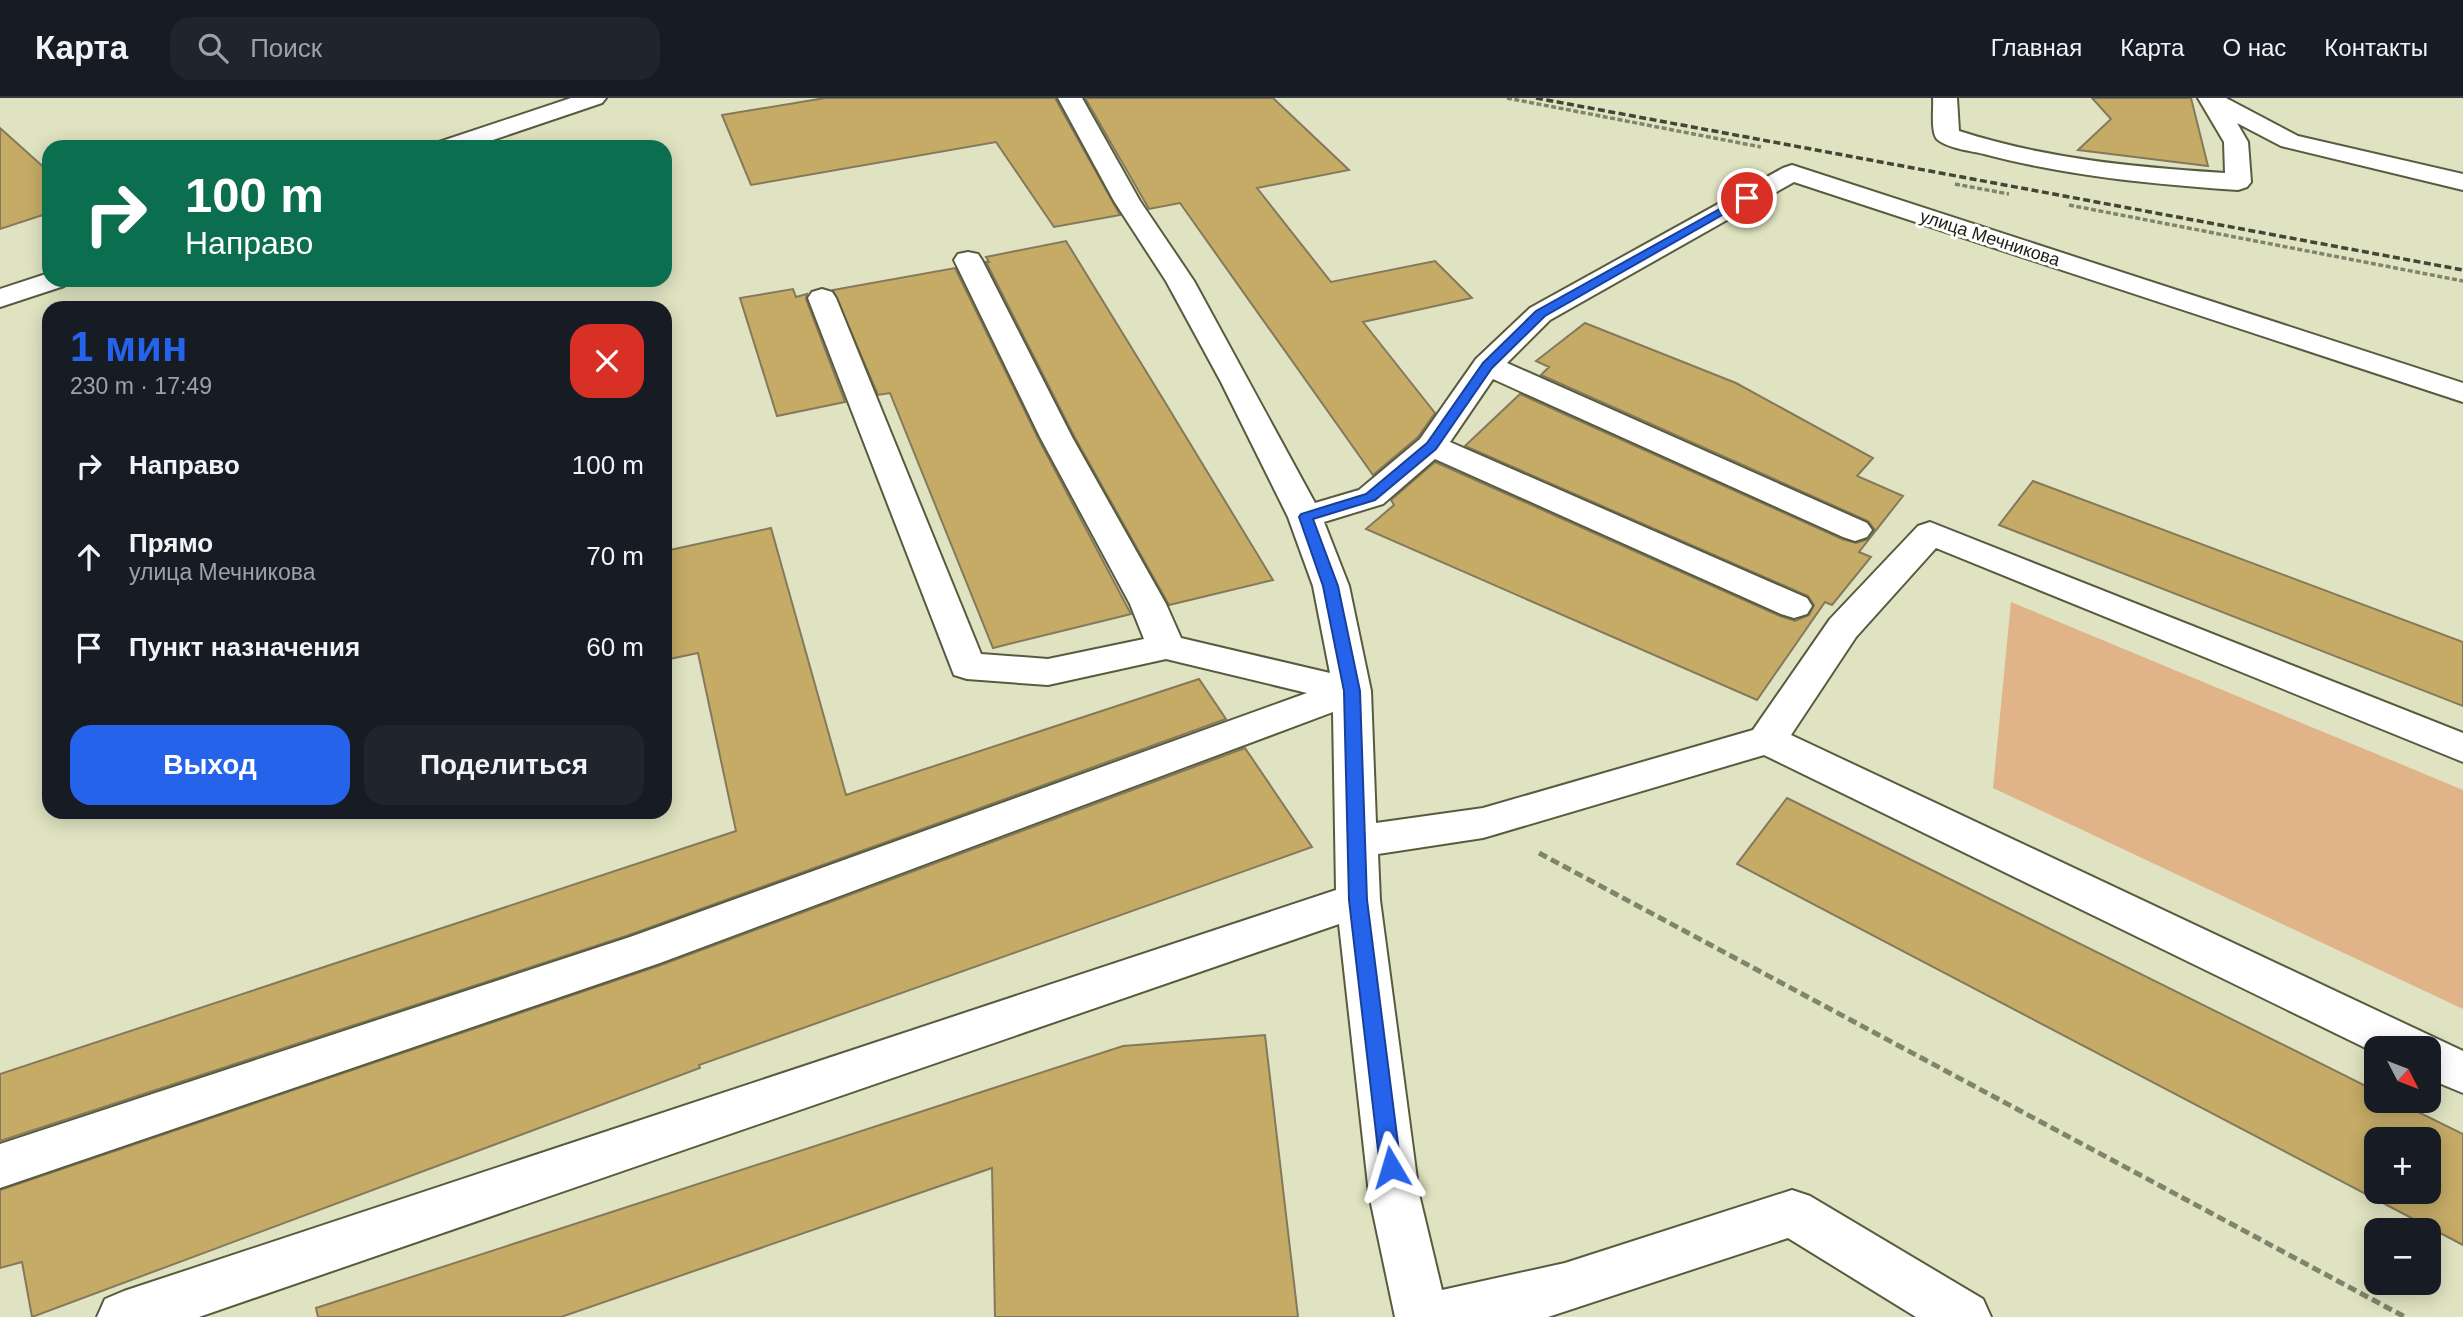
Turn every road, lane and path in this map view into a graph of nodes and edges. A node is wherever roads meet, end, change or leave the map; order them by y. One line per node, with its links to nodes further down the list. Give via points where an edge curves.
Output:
1 (594, 98): 6 (street)
2 (1070, 98): 20 (street, via 1127,201 1180,281)
3 (1507, 98): 7 (path)
4 (1945, 98): 5 (street, via 1947,135 1971,144 2052,164 2238,182 2236,142)
5 (2210, 98): 9 (street, via 2290,141)
6 (469, 140)
7 (1767, 148)
8 (1944, 182): 10 (path)
9 (2463, 182)
10 (2012, 195)
11 (2067, 205): 13 (path)
12 (968, 260): 23 (street, via 1056,437 1148,604)
13 (2463, 281)
14 (42, 284): 15 (street)
15 (0, 298)
16 (822, 298): 23 (street, via 967,666 1048,672)
17 (1488, 365): 18 (street, улица Мечникова, via 1540,314 1793,173); 19 (street, улица Мечникова); 21 (street)
18 (2463, 393)
19 (1431, 446): 20 (street, улица Мечникова, via 1371,497); 22 (street)
20 (1306, 517): 24 (street, via 1331,586)
21 (1855, 530)
22 (1794, 606)
23 (1166, 647): 24 (street)
24 (1352, 691): 28 (street); 33 (street, via 644,950)
25 (1767, 740): 26 (street, via 1843,628 1930,533); 27 (street); 30 (street)
26 (2463, 748)
27 (1483, 823): 28 (street); 38 (path)
28 (1356, 842): 29 (street)
29 (1358, 900): 34 (street); 35 (street, via 1394,1194)
30 (2387, 1036)
31 (2441, 1063): 32 (street)
32 (2463, 1073)
33 (0, 1166)
34 (124, 1317)
35 (1422, 1317)
36 (1436, 1317): 37 (street, via 1565,1288 1792,1213)
37 (1964, 1317)
38 (2405, 1317)

